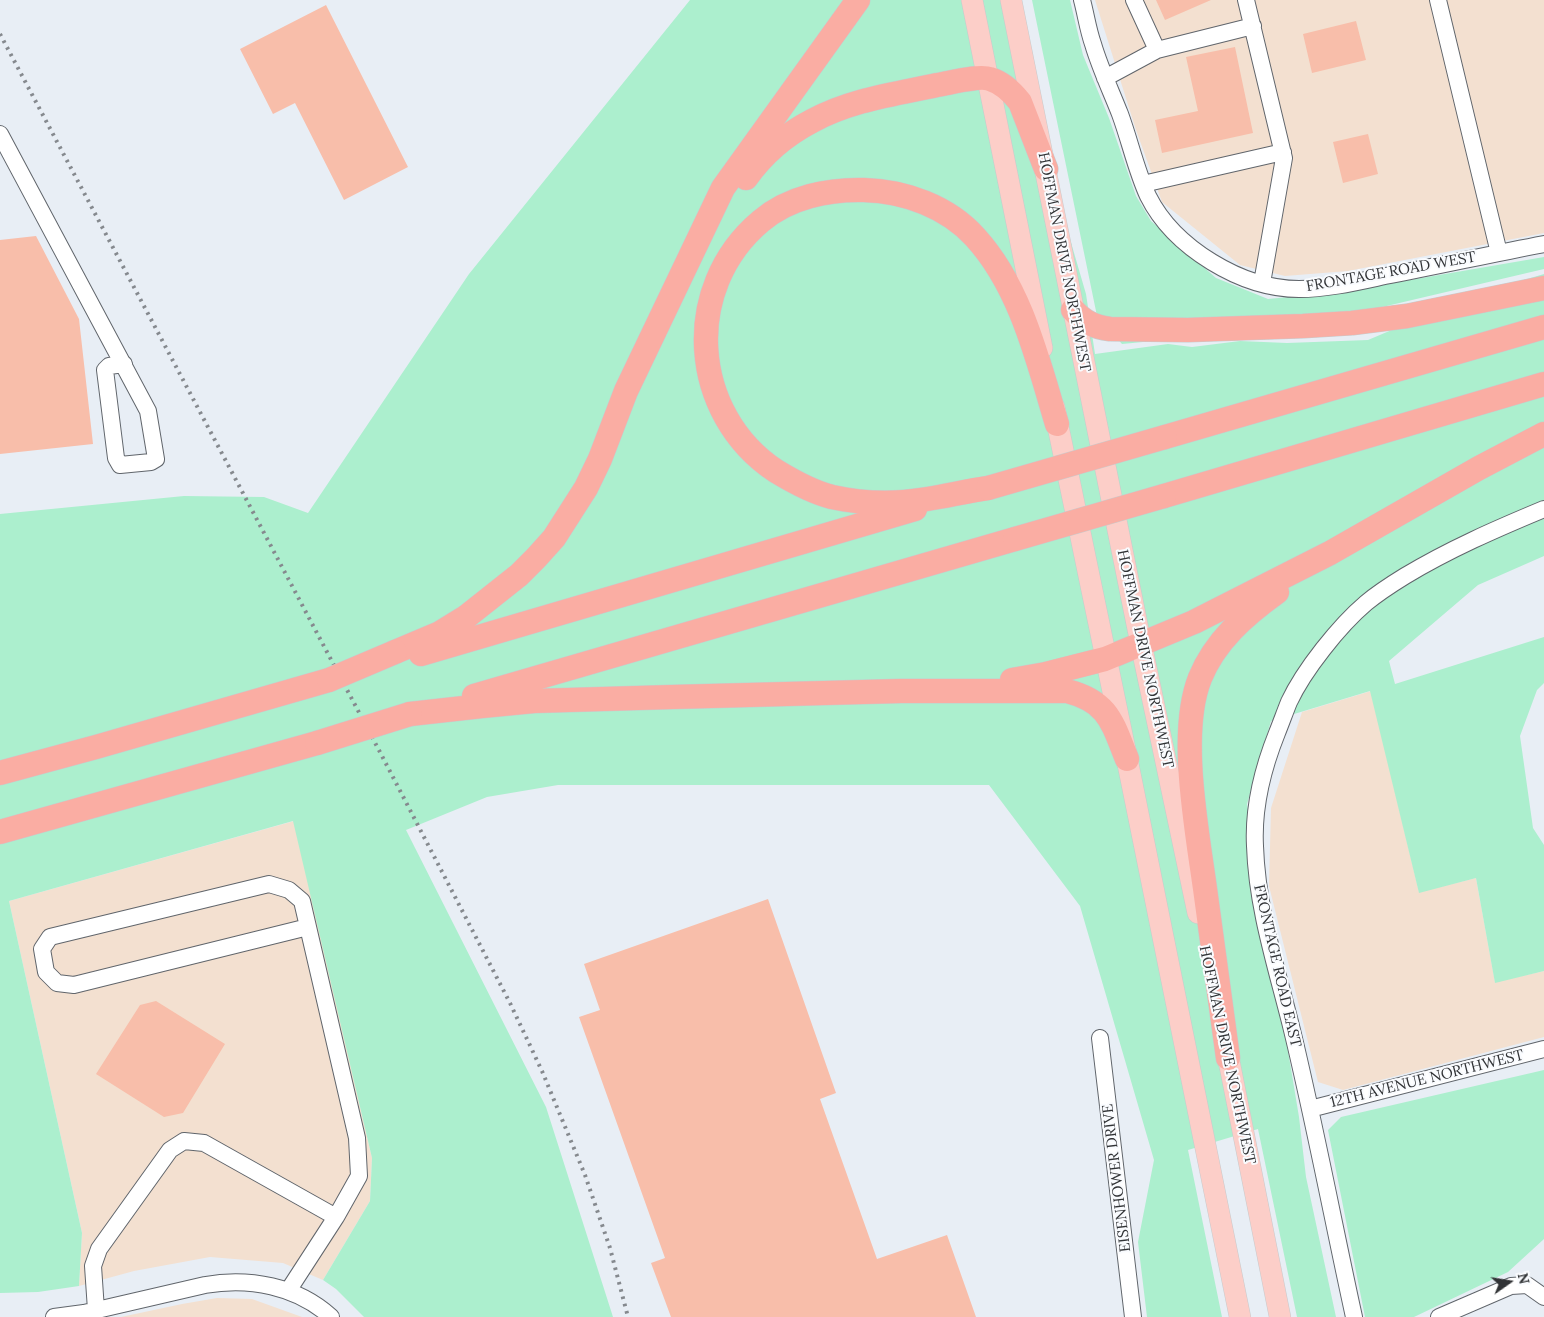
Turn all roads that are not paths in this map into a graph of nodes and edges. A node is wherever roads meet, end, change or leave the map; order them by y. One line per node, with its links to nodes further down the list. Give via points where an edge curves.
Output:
1 (858, 0): 19 (highway, via 723,188)
2 (972, 0): 10 (main road)
3 (1011, 0): 15 (main road, HOFFMAN DRIVE NORTHWEST)
4 (1082, 0): 11 (street, FRONTAGE ROAD WEST)
5 (1134, 0): 9 (street)
6 (1246, 0): 8 (street)
7 (1438, 0): 18 (street)
8 (1253, 26): 9 (street); 14 (street)
9 (1156, 50): 11 (street)
10 (988, 78): 15 (highway, via 1001,83 1020,102); 19 (highway, via 961,80 859,102 832,111 792,133 751,170); 26 (main road)
11 (1105, 78): 16 (street, FRONTAGE ROAD WEST)
12 (0, 134): 13 (street)
13 (4, 151): 24 (street)
14 (1283, 152): 16 (street); 20 (street)
15 (1046, 169): 22 (main road, HOFFMAN DRIVE NORTHWEST)
16 (1143, 184): 20 (street, FRONTAGE ROAD WEST, via 1156,210 1186,243 1226,271)
17 (1544, 244): 18 (street, FRONTAGE ROAD WEST)
18 (1499, 253): 20 (street, FRONTAGE ROAD WEST, via 1321,288 1298,289)
19 (689, 260): 32 (highway, via 626,391 597,466 554,538 519,575 466,617)
20 (1262, 283)
21 (1544, 288): 22 (highway, via 1408,316 1303,326 1110,329 1097,328)
22 (1073, 310): 31 (main road, HOFFMAN DRIVE NORTHWEST)
23 (1544, 327): 28 (highway, bridge)
24 (124, 364): 24 (street, via 148,411 156,459 151,462 120,465 116,458 105,370)
25 (1544, 384): 35 (highway, bridge)
26 (1057, 424): 28 (highway, via 1014,296 975,237 954,219 906,195 854,189 806,197 762,220 728,258 712,298 706,332 706,358 720,408 748,448 786,478 832,497 867,502 903,502); 33 (main road)
27 (1544, 434): 30 (highway)
28 (988, 488): 32 (highway)
29 (1544, 509): 43 (street, FRONTAGE ROAD EAST, via 1434,559 1365,603 1315,660 1290,700 1272,746 1256,811 1260,900)
30 (1330, 553): 31 (highway, via 1194,622); 42 (highway, via 1248,614 1213,651 1200,679 1192,708 1190,741 1194,810)
31 (1141, 644): 33 (highway); 42 (main road, HOFFMAN DRIVE NORTHWEST)
32 (395, 657): 37 (highway, bridge, via 246,705)
33 (1105, 659): 34 (highway, via 1013,680); 36 (main road)
34 (901, 691): 35 (highway, via 534,702); 36 (highway, via 1067,691 1080,694 1101,706 1112,721)
35 (410, 714): 38 (highway, bridge)
36 (1127, 759): 51 (main road)
37 (0, 773)
38 (0, 832)
39 (308, 926): 39 (street, via 302,901 289,890 270,884 50,937 42,949 46,972 57,983 74,985); 44 (street, via 358,1138 359,1176)
40 (1100, 1038): 50 (street, EISENHOWER DRIVE)
41 (1544, 1048): 43 (street, 12TH AVENUE NORTHWEST)
42 (1228, 1058): 52 (main road, HOFFMAN DRIVE NORTHWEST)
43 (1310, 1109): 53 (street, FRONTAGE ROAD EAST)
44 (336, 1217): 45 (street); 47 (street, via 204,1143 184,1141 170,1150 99,1249 93,1266)
45 (288, 1291): 47 (street, via 244,1282 220,1282); 49 (street, via 309,1299)
46 (1544, 1297): 54 (street, via 1528,1286 1510,1286)
47 (96, 1310): 48 (street)
48 (54, 1317)
49 (331, 1317)
50 (1133, 1317)
51 (1240, 1317)
52 (1280, 1317)
53 (1354, 1317)
54 (1439, 1317)

